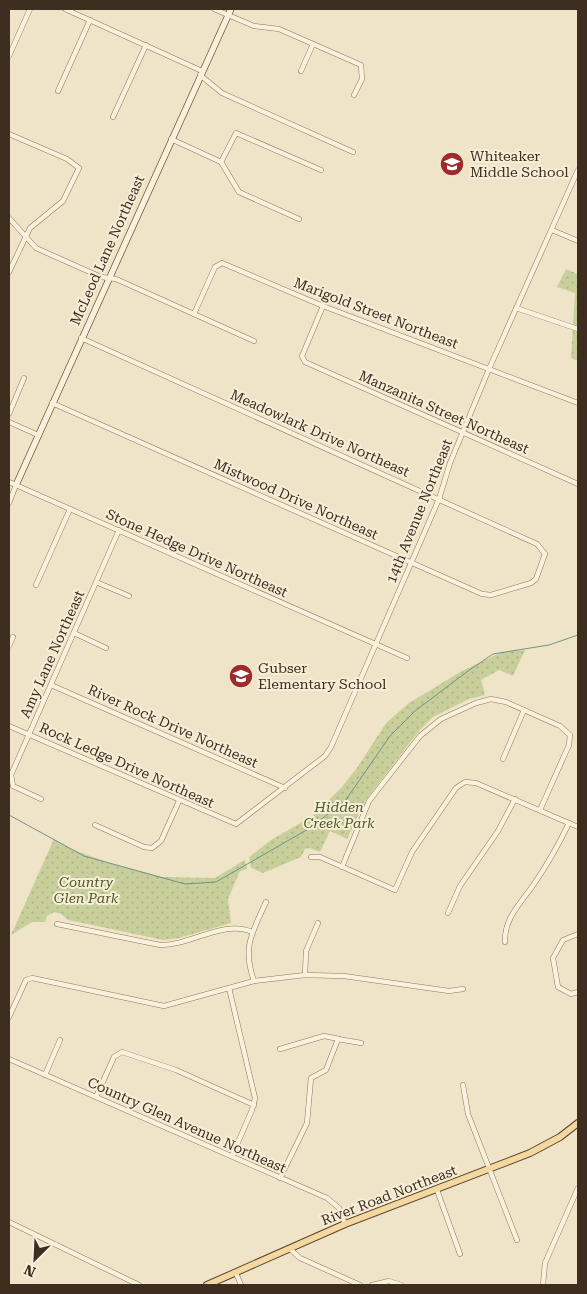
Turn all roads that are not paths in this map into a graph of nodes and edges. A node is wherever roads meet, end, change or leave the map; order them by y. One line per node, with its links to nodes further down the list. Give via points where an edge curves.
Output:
1 (30, 9): 8 (street)
2 (65, 9): 5 (street)
3 (214, 9): 4 (street)
4 (230, 12): 6 (street, via 254,26 279,29); 10 (street, McLeod Lane Northeast)
5 (90, 20): 7 (street); 11 (street)
6 (312, 44): 9 (street); 12 (street, via 361,65 362,79)
7 (146, 45): 10 (street); 13 (street)
8 (10, 52)
9 (301, 71)
10 (201, 73): 15 (street, McLeod Lane Northeast); 16 (street, via 222,93)
11 (58, 91)
12 (354, 95)
13 (113, 117)
14 (9, 134): 23 (street, via 79,168 63,200 35,222)
15 (171, 139): 17 (street); 26 (street, McLeod Lane Northeast)
16 (353, 152)
17 (221, 162): 18 (street, via 236,133); 21 (street, via 239,192)
18 (320, 170)
19 (578, 170): 22 (street, 14th Avenue Northeast)
20 (9, 218): 23 (street)
21 (299, 219)
22 (552, 230): 24 (street); 28 (street, 14th Avenue Northeast)
23 (25, 237): 25 (street); 26 (street, via 36,248)
24 (578, 241)
25 (9, 272)
26 (108, 278): 29 (street); 31 (street, McLeod Lane Northeast)
27 (323, 306): 29 (street, Marigold Street Northeast, via 219,263); 33 (street, Marigold Street Northeast); 39 (street, Manzanita Street Northeast, via 302,359)
28 (516, 308): 30 (street); 33 (street, 14th Avenue Northeast)
29 (194, 314): 32 (street)
30 (578, 329)
31 (81, 338): 35 (street, McLeod Lane Northeast); 44 (street, Meadowlark Drive Northeast)
32 (254, 341)
33 (489, 369): 36 (street, Marigold Street Northeast); 39 (street, 14th Avenue Northeast)
34 (24, 378): 37 (street)
35 (52, 403): 40 (street, McLeod Lane Northeast); 48 (street, Mistwood Drive Northeast)
36 (578, 403)
37 (9, 414)
38 (9, 422): 40 (street)
39 (463, 432): 42 (street, Manzanita Street Northeast); 44 (street, 14th Avenue Northeast)
40 (38, 435): 43 (street, McLeod Lane Northeast)
41 (9, 482): 43 (street, Stone Hedge Drive Northeast)
42 (578, 484)
43 (16, 485): 45 (street, McLeod Lane Northeast); 46 (street, Stone Hedge Drive Northeast)
44 (439, 499): 48 (street, 14th Avenue Northeast); 50 (street, Meadowlark Drive Northeast, via 542,546 544,558)
45 (9, 503)
46 (70, 509): 47 (street, Stone Hedge Drive Northeast); 51 (street)
47 (118, 530): 49 (street, Amy Lane Northeast); 55 (street, Stone Hedge Drive Northeast)
48 (412, 563): 50 (street, Mistwood Drive Northeast, via 486,595); 55 (street, 14th Avenue Northeast)
49 (96, 582): 52 (street); 53 (street, Amy Lane Northeast)
50 (534, 582)
51 (36, 585)
52 (129, 596)
53 (74, 633): 57 (street); 59 (street, Amy Lane Northeast)
54 (13, 637): 56 (street)
55 (376, 644): 58 (street, Stone Hedge Drive Northeast); 64 (street, 14th Avenue Northeast, via 329,752)
56 (9, 646)
57 (106, 648)
58 (407, 658)
59 (51, 685): 62 (street, Amy Lane Northeast); 64 (street, River Rock Drive Northeast)
60 (524, 710): 63 (street); 68 (street, via 560,726 570,735 569,745); 74 (street, via 491,700 463,708 430,727 369,801)
61 (9, 726): 62 (street, Rock Ledge Drive Northeast)
62 (29, 735): 65 (street, Amy Lane Northeast, via 11,780 16,787); 67 (street, Rock Ledge Drive Northeast)
63 (503, 759)
64 (285, 788): 70 (street, 14th Avenue Northeast)
65 (41, 799)
66 (514, 799): 68 (street); 74 (street, via 476,783 461,784 412,852 394,890); 76 (street, via 498,831 460,886)
67 (179, 801): 70 (street, Rock Ledge Drive Northeast); 71 (street, via 161,841 152,848)
68 (540, 810): 69 (street)
69 (569, 823): 72 (street); 81 (street, via 539,877 513,911 505,930)
70 (236, 824)
71 (95, 825)
72 (578, 827)
73 (311, 857): 74 (street, via 320,857)
74 (342, 867)
75 (266, 902): 79 (street)
76 (448, 913)
77 (318, 923): 82 (street, via 306,951)
78 (58, 924): 79 (street, via 160,945 234,928)
79 (252, 932): 83 (street, via 247,954)
80 (578, 934): 86 (street, via 563,940 552,958 558,987 571,994)
81 (505, 942)
82 (306, 975): 83 (street); 85 (street, via 344,976 448,991)
83 (254, 981): 84 (street)
84 (229, 988): 87 (street, via 164,1006 30,978); 96 (street, via 254,1090)
85 (463, 989)
86 (578, 992)
87 (9, 1017)
88 (339, 1039): 90 (street); 91 (street, via 324,1036); 100 (street, via 326,1070 311,1078 307,1123)
89 (60, 1040): 93 (street)
90 (361, 1043)
91 (280, 1049)
92 (9, 1059): 93 (street, Country Glen Avenue Northeast)
93 (45, 1075): 95 (street, Country Glen Avenue Northeast)
94 (463, 1085): 99 (street, via 464,1104)
95 (96, 1097): 96 (street, via 114,1057 122,1052 176,1070); 98 (street, Country Glen Avenue Northeast)
96 (254, 1104): 98 (street)
97 (578, 1123): 99 (main road, River Road Northeast, via 545,1146)
98 (232, 1156): 100 (street, Country Glen Avenue Northeast)
99 (489, 1170): 102 (main road, River Road Northeast); 105 (street)
100 (280, 1178): 104 (street, Country Glen Avenue Northeast, via 333,1202)
101 (578, 1188): 115 (street, via 574,1205 545,1263)
102 (436, 1190): 104 (main road, River Road Northeast); 107 (street)
103 (9, 1222): 109 (street)
104 (345, 1224): 106 (main road, River Road Northeast)
105 (517, 1240)
106 (290, 1249): 108 (main road, River Road Northeast); 112 (street, via 300,1258)
107 (460, 1254)
108 (236, 1273): 110 (main road, River Road Northeast); 111 (street)
109 (139, 1285)
110 (206, 1285)
111 (241, 1285)
112 (360, 1285)
113 (372, 1285): 114 (street, via 389,1281)
114 (402, 1285)
115 (543, 1285)

